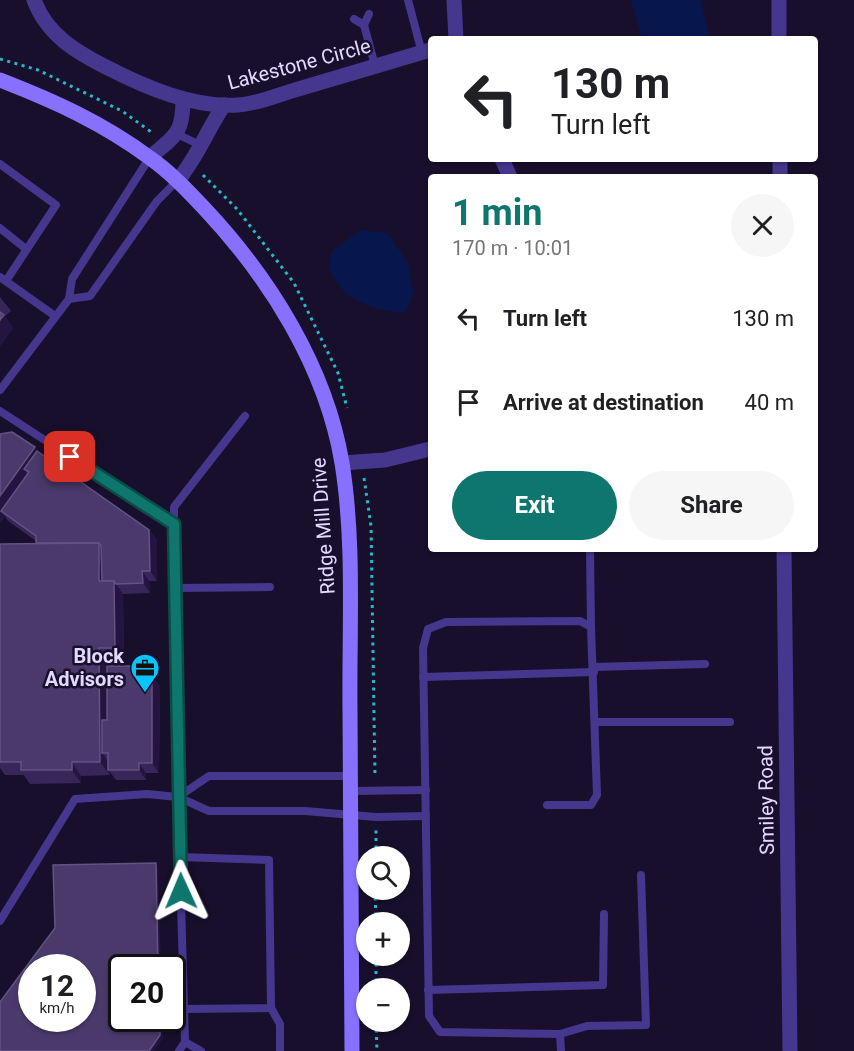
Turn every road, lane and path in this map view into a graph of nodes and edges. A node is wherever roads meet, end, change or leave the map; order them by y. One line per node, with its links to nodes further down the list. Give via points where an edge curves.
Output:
1 (34, 0): 14 (street, Lakestone Circle, via 40,17 62,41 126,77)
2 (408, 0): 10 (lane)
3 (454, 0): 8 (street)
4 (779, 0): 9 (street)
5 (369, 14): 7 (lane)
6 (354, 19): 7 (lane)
7 (364, 25): 12 (lane)
8 (456, 36)
9 (779, 36)
10 (426, 52): 12 (street, Lakestone Circle)
11 (0, 59): 16 (path, via 38,70)
12 (375, 66): 15 (street, Lakestone Circle, via 241,105)
13 (0, 80): 18 (main road, Ridge Mill Drive, via 76,111)
14 (183, 99): 15 (street, Lakestone Circle); 16 (street, via 183,118)
15 (224, 105): 17 (street, via 206,132)
16 (172, 139): 17 (lane); 18 (street)
17 (202, 146): 20 (street)
18 (150, 157): 21 (main road, Ridge Mill Drive); 25 (lane, via 72,279)
19 (0, 164): 23 (lane, via 56,205)
20 (191, 164): 21 (street); 30 (path, via 237,209 294,283 338,373)
21 (178, 180): 25 (lane, via 157,201 90,296); 33 (main road, Ridge Mill Drive, via 245,255 283,309 306,352)
22 (0, 228): 23 (lane)
23 (26, 249): 24 (lane)
24 (3, 279): 26 (lane)
25 (69, 299): 26 (lane)
26 (55, 316): 27 (lane)
27 (0, 390)
28 (0, 411): 34 (lane)
29 (244, 416): 34 (lane, via 174,507)
30 (350, 418)
31 (428, 449): 32 (street)
32 (362, 462): 33 (street); 46 (path, via 371,526)
33 (342, 463): 45 (main road, Ridge Mill Drive, via 349,549)
34 (174, 524): 38 (lane)
35 (590, 552): 39 (lane)
36 (784, 552): 72 (street, Smiley Road)
37 (270, 587): 38 (lane)
38 (175, 588): 48 (lane)
39 (591, 627): 41 (lane); 42 (lane, via 580,621 446,622 428,629 423,648)
40 (705, 664): 41 (lane)
41 (593, 670): 42 (lane); 43 (lane)
42 (423, 677): 47 (lane)
43 (595, 722): 44 (lane); 49 (lane, via 597,795 591,805)
44 (729, 722)
45 (350, 784): 46 (lane); 48 (lane, via 209,776); 50 (main road, Ridge Mill Drive)
46 (376, 790): 47 (lane)
47 (426, 790): 51 (lane)
48 (178, 797): 50 (lane, via 209,812 305,811); 54 (lane); 57 (lane, via 147,794 75,800)
49 (547, 805)
50 (350, 815): 52 (lane); 69 (main road, Ridge Mill Drive)
51 (426, 816): 52 (lane); 59 (lane)
52 (376, 817): 53 (path)
53 (376, 846)
54 (180, 857): 58 (lane); 60 (lane, via 269,860)
55 (641, 875): 64 (lane, via 646,1025 587,1026)
56 (604, 914): 59 (lane, via 603,986)
57 (0, 921)
58 (182, 954)
59 (428, 990): 64 (lane, via 429,1016 441,1032)
60 (270, 1008): 61 (lane); 68 (lane, via 280,1024)
61 (186, 1009)
62 (184, 1032): 65 (lane)
63 (376, 1032): 70 (path)
64 (560, 1034): 71 (lane)
65 (185, 1042): 66 (lane); 67 (lane)
66 (179, 1051)
67 (201, 1051)
68 (280, 1051)
69 (352, 1051)
70 (376, 1051)
71 (561, 1051)
72 (790, 1051)

